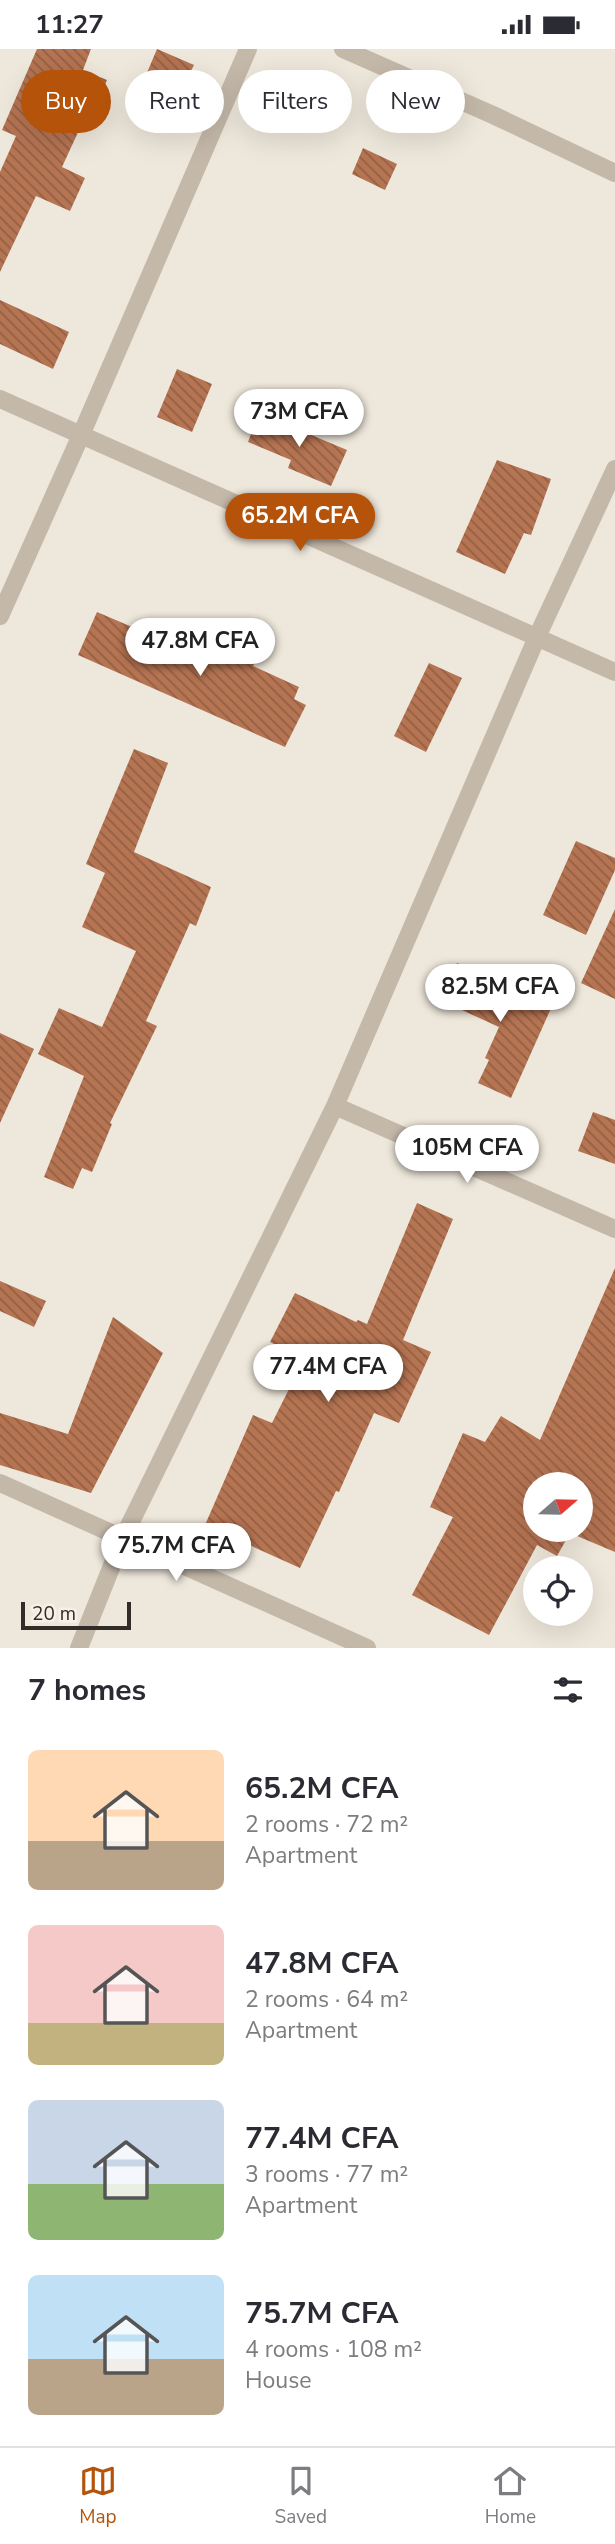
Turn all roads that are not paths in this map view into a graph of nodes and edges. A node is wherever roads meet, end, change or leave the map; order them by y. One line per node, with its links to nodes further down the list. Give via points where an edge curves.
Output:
1 (248, 49): 5 (street)
2 (343, 49): 3 (street)
3 (615, 173)
4 (0, 399): 5 (street)
5 (81, 435): 7 (street); 8 (street)
6 (615, 470): 8 (street)
7 (0, 616)
8 (537, 637): 9 (street); 10 (street)
9 (615, 672)
10 (335, 1106): 11 (street); 13 (street)
11 (615, 1229)
12 (0, 1483): 13 (street)
13 (123, 1538): 14 (street); 15 (street)
14 (79, 1648)
15 (367, 1648)

